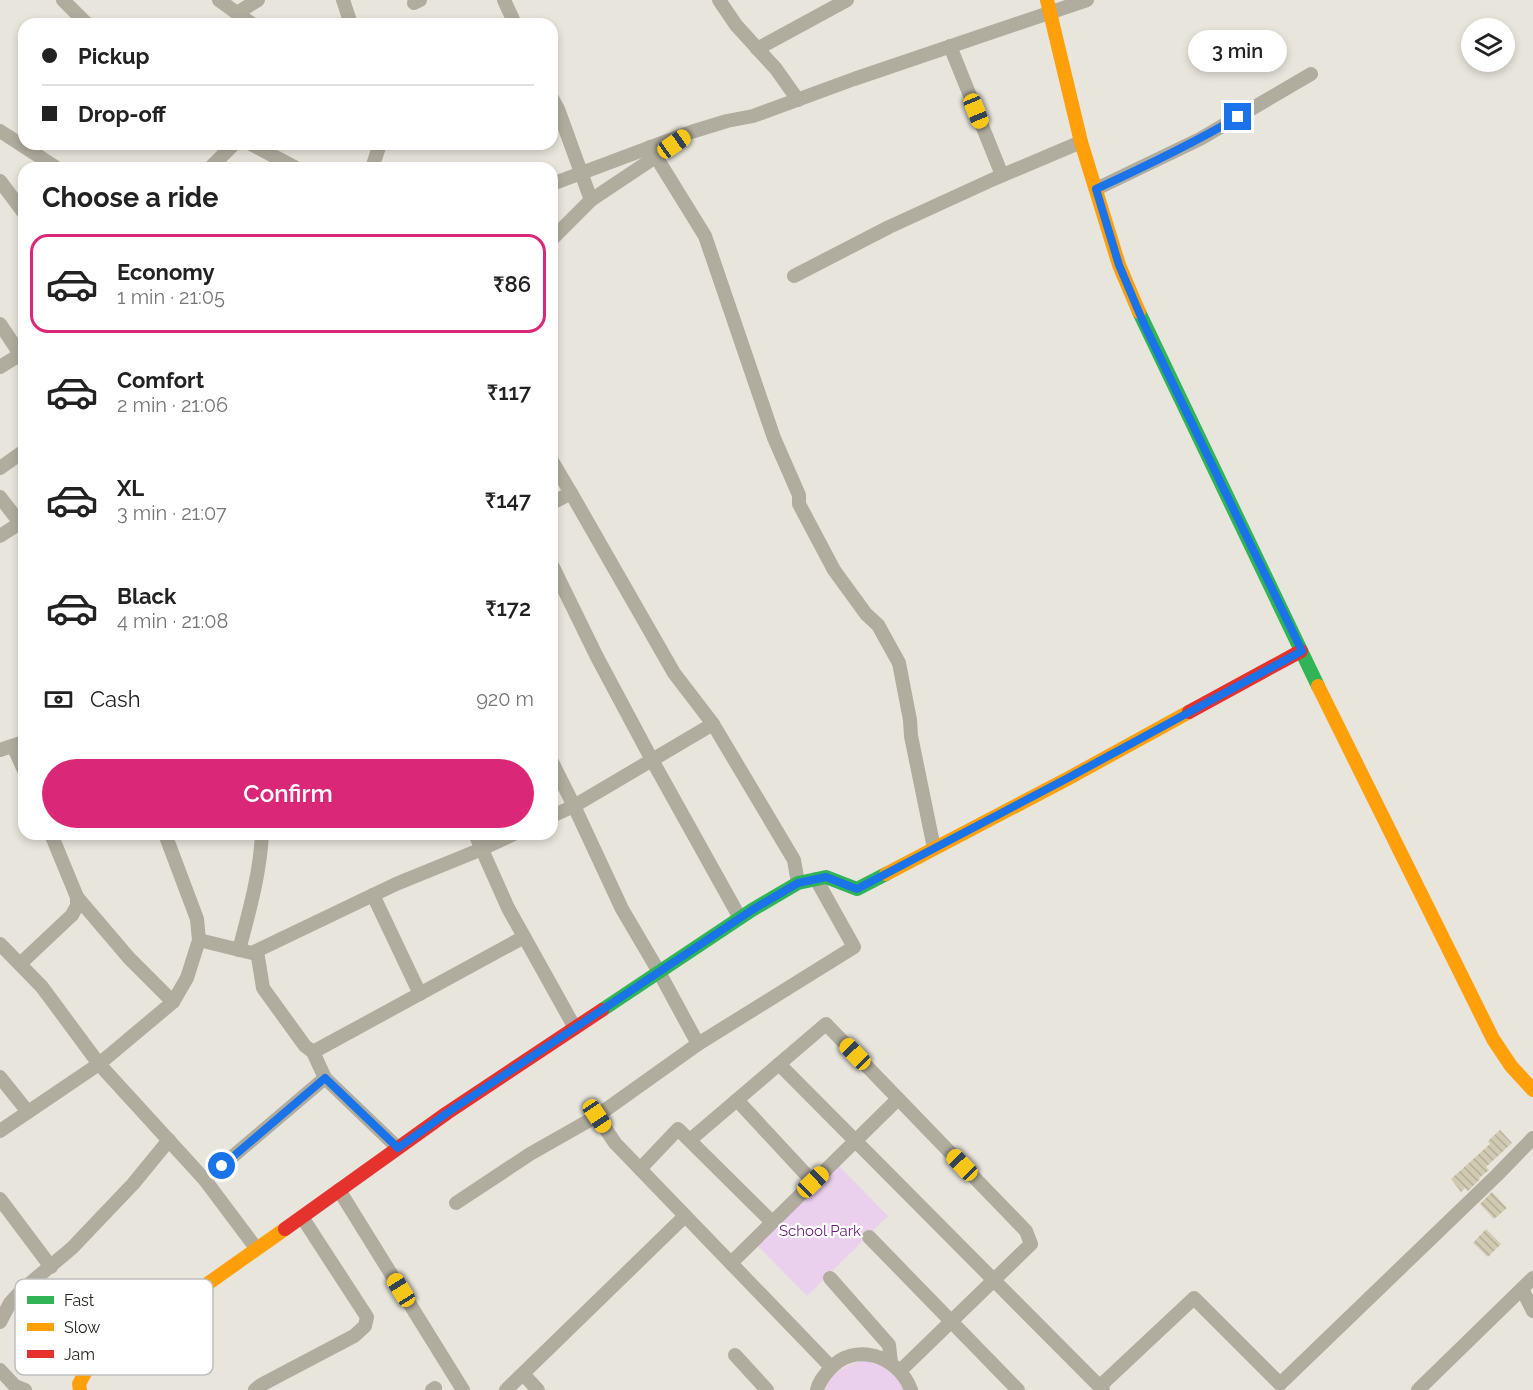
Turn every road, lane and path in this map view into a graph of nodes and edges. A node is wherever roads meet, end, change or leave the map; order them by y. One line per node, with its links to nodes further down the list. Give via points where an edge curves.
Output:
1 (63, 0): 11 (street)
2 (258, 0): 9 (street)
3 (344, 0): 13 (street)
4 (504, 0): 14 (street)
5 (719, 0): 16 (street)
6 (847, 0): 8 (street)
7 (1087, 0): 10 (street)
8 (828, 4): 16 (street)
9 (229, 5): 12 (street)
10 (1049, 6): 15 (street); 21 (street)
11 (81, 18)
12 (245, 18)
13 (349, 18)
14 (512, 18)
15 (950, 46): 18 (street); 31 (street)
16 (757, 49): 18 (street)
17 (1311, 74): 34 (street, via 1200,139)
18 (798, 100): 26 (street, via 691,132)
19 (558, 114): 30 (street)
20 (0, 131): 22 (street)
21 (1081, 142): 31 (street); 34 (street)
22 (18, 143)
23 (29, 150): 27 (street)
24 (228, 150): 28 (street)
25 (262, 150): 29 (street)
26 (654, 152): 30 (street); 35 (street); 64 (street, via 705,236 799,504 834,570 878,625 899,663)
27 (48, 162)
28 (216, 162)
29 (285, 162)
30 (581, 173): 32 (street); 35 (street)
31 (1002, 176): 38 (street)
32 (558, 182)
33 (2, 188): 36 (street)
34 (1096, 189): 53 (street, via 1119,265 1144,324)
35 (591, 200): 37 (street)
36 (18, 206)
37 (558, 233)
38 (794, 276)
39 (0, 324): 40 (street)
40 (18, 349)
41 (18, 358): 42 (street)
42 (0, 367)
43 (18, 455): 44 (street)
44 (0, 468)
45 (558, 471): 46 (street)
46 (571, 493): 48 (street); 54 (street, via 674,673)
47 (0, 497): 49 (street)
48 (558, 500)
49 (18, 521)
50 (18, 528): 51 (street)
51 (0, 536)
52 (558, 577): 55 (street)
53 (1302, 651): 64 (street); 87 (street, via 1493,1039 1504,1059)
54 (713, 724): 55 (street); 67 (street, via 794,860)
55 (652, 760): 57 (street); 70 (street)
56 (558, 774): 57 (street)
57 (574, 806): 58 (street); 77 (street, via 622,909)
58 (558, 813)
59 (53, 840): 69 (street)
60 (167, 840): 72 (street, via 197,918)
61 (262, 840): 74 (street, via 253,899)
62 (478, 840): 65 (street)
63 (501, 840): 65 (street)
64 (933, 848): 66 (street, via 857,889 826,877)
65 (482, 849): 68 (street); 71 (street)
66 (816, 879): 67 (street); 81 (street, via 854,947)
67 (798, 883): 70 (street)
68 (373, 895): 75 (street); 78 (street)
69 (77, 897): 76 (street, via 72,915); 79 (street)
70 (740, 918): 77 (street)
71 (524, 937): 78 (street); 80 (street)
72 (199, 940): 74 (street); 79 (street, via 187,978)
73 (0, 944): 76 (street)
74 (239, 950): 75 (street)
75 (257, 951): 82 (street, via 263,988)
76 (20, 964): 83 (street, via 42,987)
77 (659, 972): 80 (street); 81 (street)
78 (420, 994): 82 (street)
79 (172, 1002): 83 (street)
80 (575, 1028): 97 (street)
81 (698, 1044): 91 (street)
82 (313, 1052): 86 (street)
83 (99, 1064): 90 (street); 94 (street)
84 (779, 1064): 88 (street, via 826,1024); 89 (street); 96 (street)
85 (0, 1077): 90 (street)
86 (325, 1078): 97 (street); 99 (street)
87 (1533, 1090)
88 (898, 1099): 96 (street); 115 (street, via 1026,1231 1031,1244)
89 (737, 1100): 95 (street); 100 (street)
90 (28, 1112): 92 (street)
91 (597, 1116): 98 (street, via 615,1143); 103 (street)
92 (0, 1131)
93 (1533, 1138): 127 (street)
94 (169, 1140): 99 (street); 110 (street, via 133,1184)
95 (690, 1140): 98 (street, via 678,1129); 106 (street)
96 (855, 1141): 100 (street); 115 (street)
97 (398, 1148): 101 (street)
98 (640, 1169): 104 (street)
99 (205, 1180): 108 (street)
100 (813, 1182): 106 (street)
101 (339, 1190): 105 (street); 132 (street)
102 (0, 1199): 110 (street)
103 (456, 1203)
104 (685, 1216): 109 (street); 125 (street)
105 (302, 1217): 108 (street); 131 (street, via 367,1317 365,1326 354,1336)
106 (771, 1222): 109 (street)
107 (869, 1237): 120 (street)
108 (256, 1248): 114 (street)
109 (731, 1263): 122 (street)
110 (51, 1267): 113 (street)
111 (830, 1278): 123 (street, via 889,1345)
112 (1533, 1278): 116 (street)
113 (36, 1279)
114 (213, 1279)
115 (994, 1279): 120 (street); 128 (street)
116 (1522, 1289): 118 (street); 139 (street)
117 (15, 1298): 119 (street)
118 (1533, 1311)
119 (0, 1322)
120 (951, 1322): 123 (street); 138 (street)
121 (735, 1355): 135 (street)
122 (831, 1367): 123 (street, via 857,1355 875,1356); 136 (street)
123 (896, 1367): 137 (street)
124 (0, 1370): 129 (street, via 15,1386)
125 (523, 1374): 133 (street); 134 (street)
126 (84, 1375): 130 (street)
127 (1277, 1387): 128 (street, via 1194,1298)
128 (1102, 1388)
129 (25, 1390)
130 (80, 1390)
131 (255, 1390)
132 (463, 1390)
133 (506, 1390)
134 (538, 1390)
135 (767, 1390)
136 (817, 1390)
137 (911, 1390)
138 (1018, 1390)
139 (1418, 1390)

